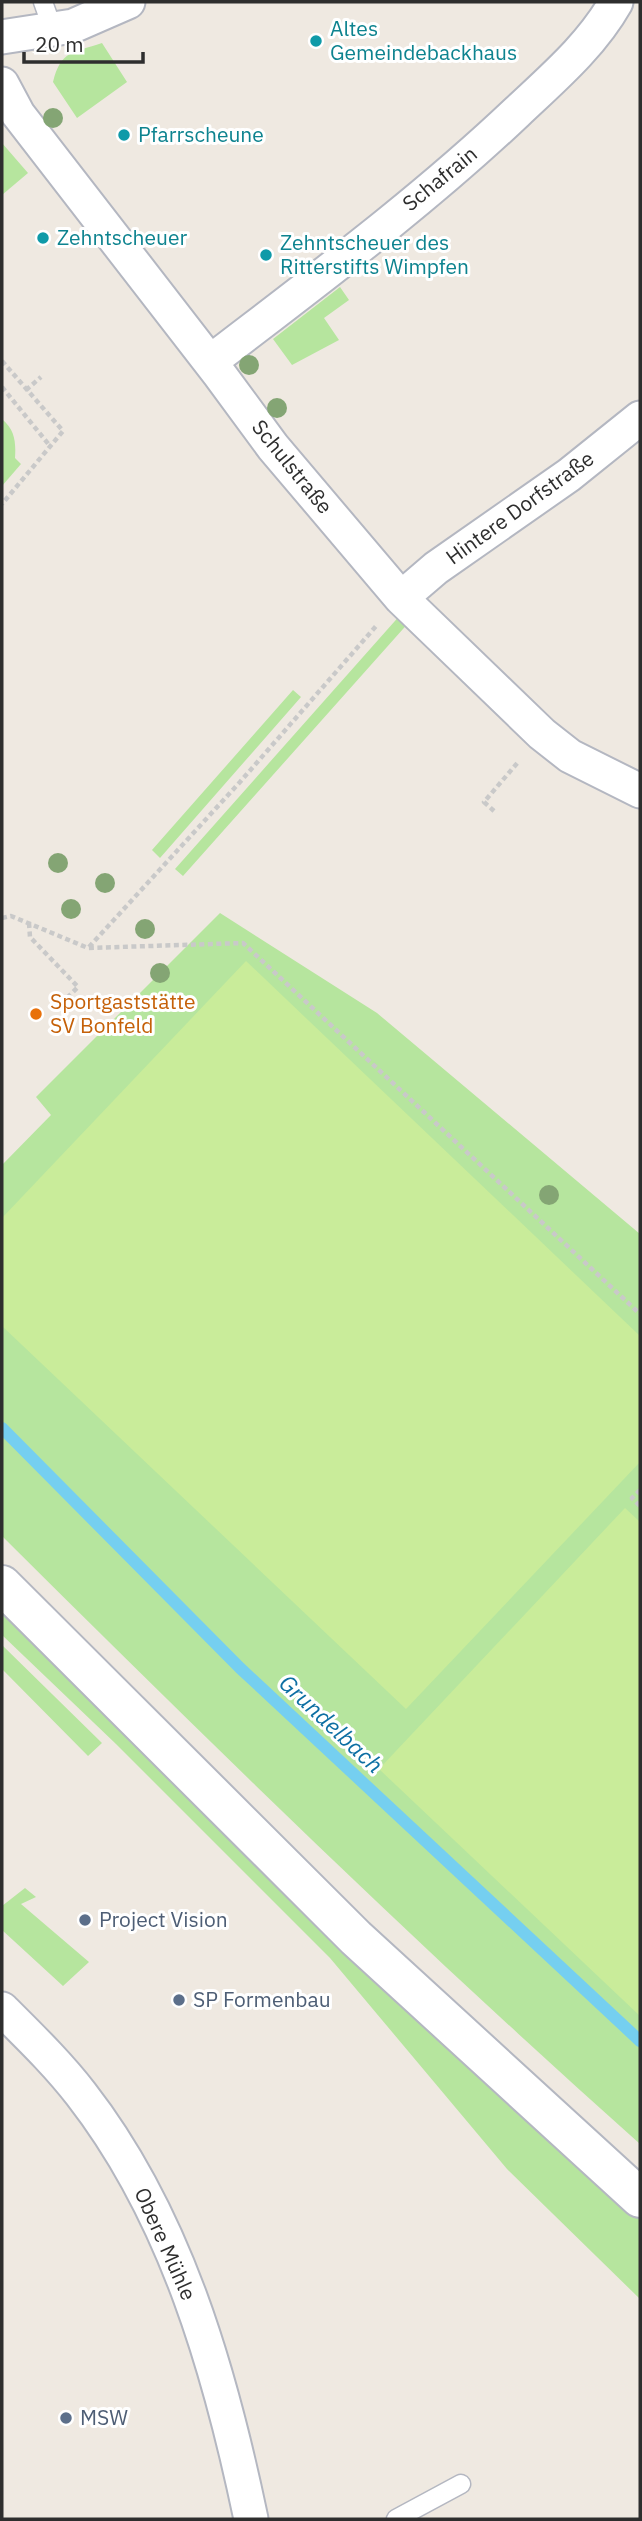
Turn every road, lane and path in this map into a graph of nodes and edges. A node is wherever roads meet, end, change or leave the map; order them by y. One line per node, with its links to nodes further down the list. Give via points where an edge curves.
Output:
1 (128, 2): 4 (street, via 73,26)
2 (618, 2): 3 (street); 8 (street, Schafrain, via 570,63 468,158)
3 (640, 11)
4 (48, 16): 5 (street)
5 (2, 37)
6 (2, 84): 8 (street, Schulstraße, via 18,114)
7 (2, 361): 11 (path)
8 (210, 362): 15 (street, Schulstraße, via 273,447)
9 (41, 377): 11 (path)
10 (2, 387): 13 (path)
11 (26, 390): 13 (path, via 62,431)
12 (640, 418): 15 (street, Hintere Dorfstraße)
13 (50, 446): 14 (path)
14 (2, 504)
15 (401, 598): 16 (street, Schulstraße); 21 (path)
16 (542, 734): 17 (street, Schulstraße, via 569,756); 18 (path, via 484,802)
17 (640, 790)
18 (494, 811)
19 (2, 918): 20 (path, via 11,916)
20 (29, 923): 21 (path); 22 (path, via 30,937 78,988)
21 (88, 948): 23 (path, via 243,943)
22 (61, 1004)
23 (640, 1314)
24 (640, 1490): 25 (path, via 632,1498)
25 (640, 1506)
26 (2, 1585): 28 (main road, via 356,1938)
27 (2, 2009): 30 (street, Obere Mühle, via 87,2102 160,2224 217,2377)
28 (640, 2198)
29 (461, 2484): 31 (lane)
30 (251, 2519)
31 (396, 2519)

